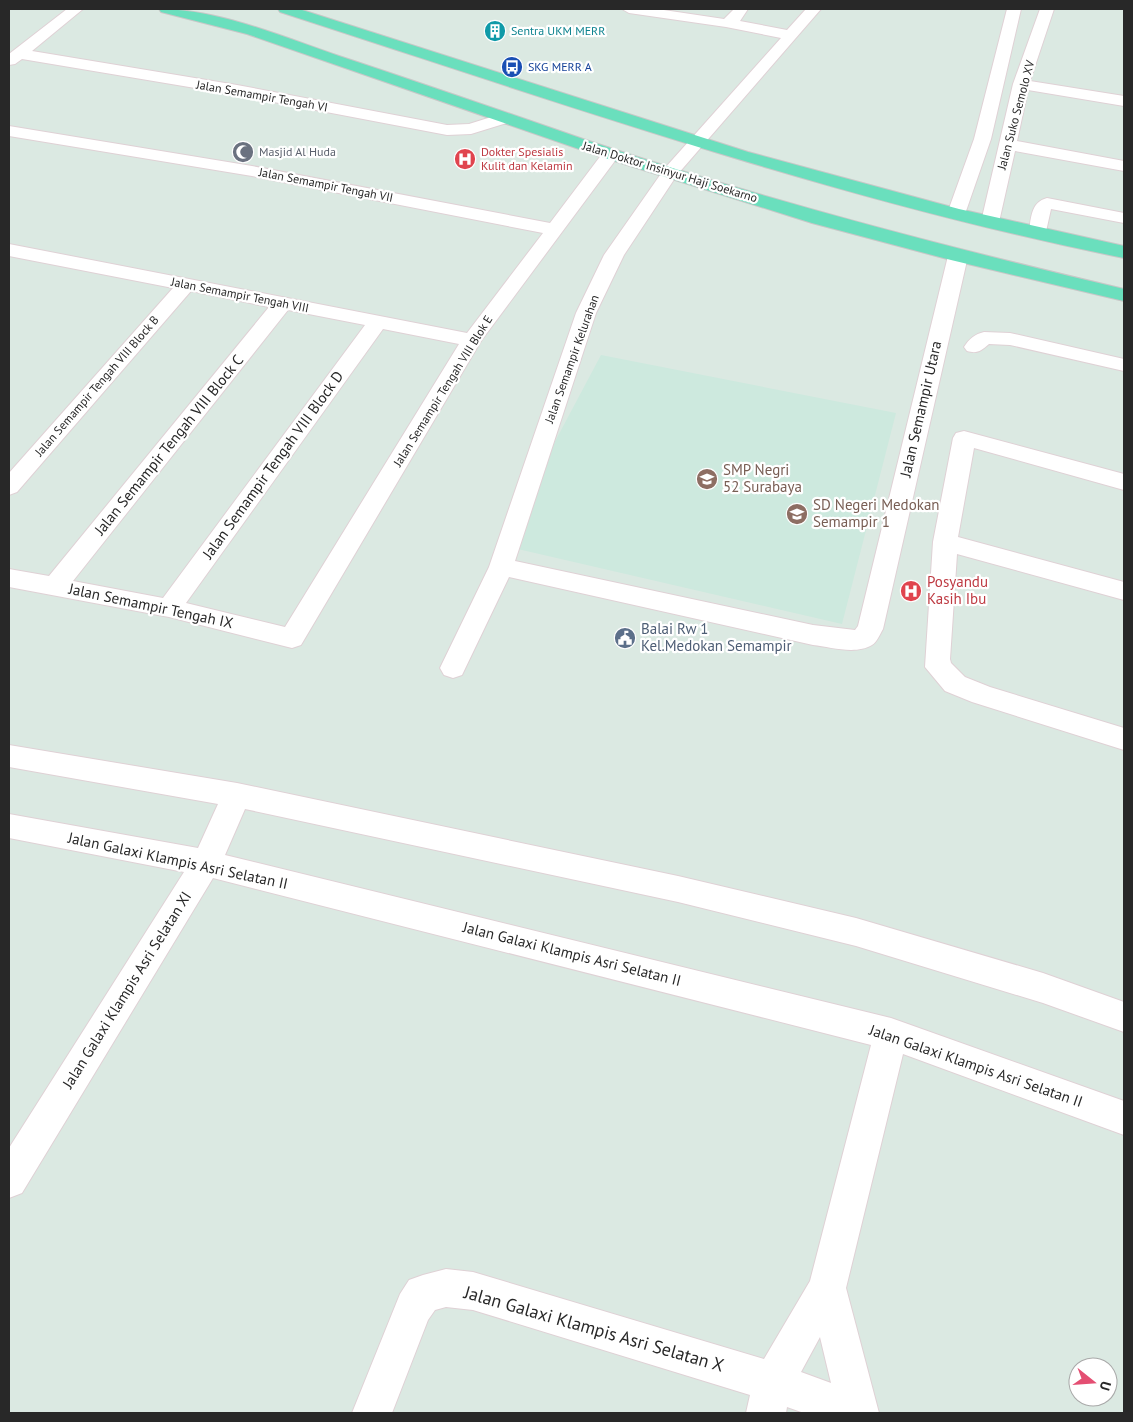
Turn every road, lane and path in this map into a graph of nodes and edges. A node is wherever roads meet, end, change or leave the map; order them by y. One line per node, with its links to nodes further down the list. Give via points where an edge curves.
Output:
1 (73, 9): 11 (street)
2 (166, 9): 14 (main road, Jalan Doktor Insinyur Haji Soekarno, via 252,31)
3 (286, 9): 16 (main road)
4 (629, 9): 9 (street)
5 (741, 9): 9 (street)
6 (814, 9): 10 (street, Jalan Semampir Kelurahan)
7 (1014, 9): 21 (street, via 980,149)
8 (1047, 9): 12 (street, Jalan Suko Semolo XV)
9 (729, 23): 10 (street)
10 (790, 35): 16 (street, Jalan Semampir Kelurahan)
11 (14, 58): 14 (street, Jalan Semampir Tengah VI, via 237,90 447,130 462,131)
12 (1021, 84): 13 (street); 17 (street, Jalan Suko Semolo XV)
13 (1124, 101)
14 (504, 118): 18 (main road, Jalan Doktor Insinyur Haji Soekarno)
15 (9, 131): 24 (street, Jalan Semampir Tengah VII, via 252,171)
16 (697, 141): 20 (street, Jalan Semampir Kelurahan); 21 (main road)
17 (1006, 144): 19 (street); 23 (street, Jalan Suko Semolo XV)
18 (611, 154): 20 (main road, Jalan Doktor Insinyur Haji Soekarno); 24 (street, Jalan Semampir Tengah VIII Blok E)
19 (1124, 166)
20 (671, 172): 28 (main road, Jalan Doktor Insinyur Haji Soekarno, via 819,218); 39 (street, Jalan Semampir Kelurahan, via 614,255 586,313)
21 (956, 214): 23 (main road)
22 (1124, 218): 25 (street, via 1048,203 1042,208)
23 (990, 222): 25 (main road)
24 (553, 228): 33 (street, Jalan Semampir Tengah VIII Blok E)
25 (1038, 232): 26 (main road)
26 (1124, 252)
27 (12, 254): 29 (street, Jalan Semampir Tengah VIII)
28 (958, 256): 30 (main road, Jalan Doktor Insinyur Haji Soekarno); 39 (street, Jalan Semampir Utara, via 870,629 863,638 851,640 813,635)
29 (186, 285): 31 (street, Jalan Semampir Tengah VIII); 37 (street, Jalan Semampir Tengah VIII Block B)
30 (1124, 295)
31 (284, 303): 32 (street, Jalan Semampir Tengah VIII); 41 (street, Jalan Semampir Tengah VIII Block C)
32 (378, 322): 33 (street, Jalan Semampir Tengah VIII); 43 (street, Jalan Semampir Tengah VIII Block D)
33 (472, 340): 44 (street, Jalan Semampir Tengah VIII Blok E)
34 (974, 347): 35 (street, via 984,338 1010,339)
35 (1124, 365)
36 (1124, 482): 38 (street, via 964,438)
37 (9, 487)
38 (945, 542): 42 (street); 46 (street, via 937,659 938,667 945,676 955,684 982,695)
39 (501, 567): 45 (street, Jalan Semampir Kelurahan)
40 (9, 578): 41 (street, Jalan Semampir Tengah IX)
41 (55, 586): 43 (street, Jalan Semampir Tengah IX)
42 (1124, 591)
43 (169, 608): 44 (street, Jalan Semampir Tengah IX)
44 (292, 638)
45 (452, 668)
46 (1124, 739)
47 (9, 756): 48 (street)
48 (237, 796): 50 (street, Jalan Galaxi Klampis Asri Selatan XI); 51 (street, via 668,887 856,932 1043,988)
49 (9, 826): 50 (street, Jalan Galaxi Klampis Asri Selatan II)
50 (206, 863): 52 (street, Jalan Galaxi Klampis Asri Selatan II); 54 (street, Jalan Galaxi Klampis Asri Selatan XI)
51 (1124, 1017)
52 (891, 1034): 53 (street, Jalan Galaxi Klampis Asri Selatan II); 55 (street)
53 (1124, 1118)
54 (9, 1180)
55 (827, 1288): 56 (street); 58 (street)
56 (769, 1397): 57 (street, Jalan Galaxi Klampis Asri Selatan X, via 472,1291 446,1288 423,1294 414,1308); 58 (street, Jalan Galaxi Klampis Asri Selatan X)
57 (372, 1413)
58 (859, 1413)

